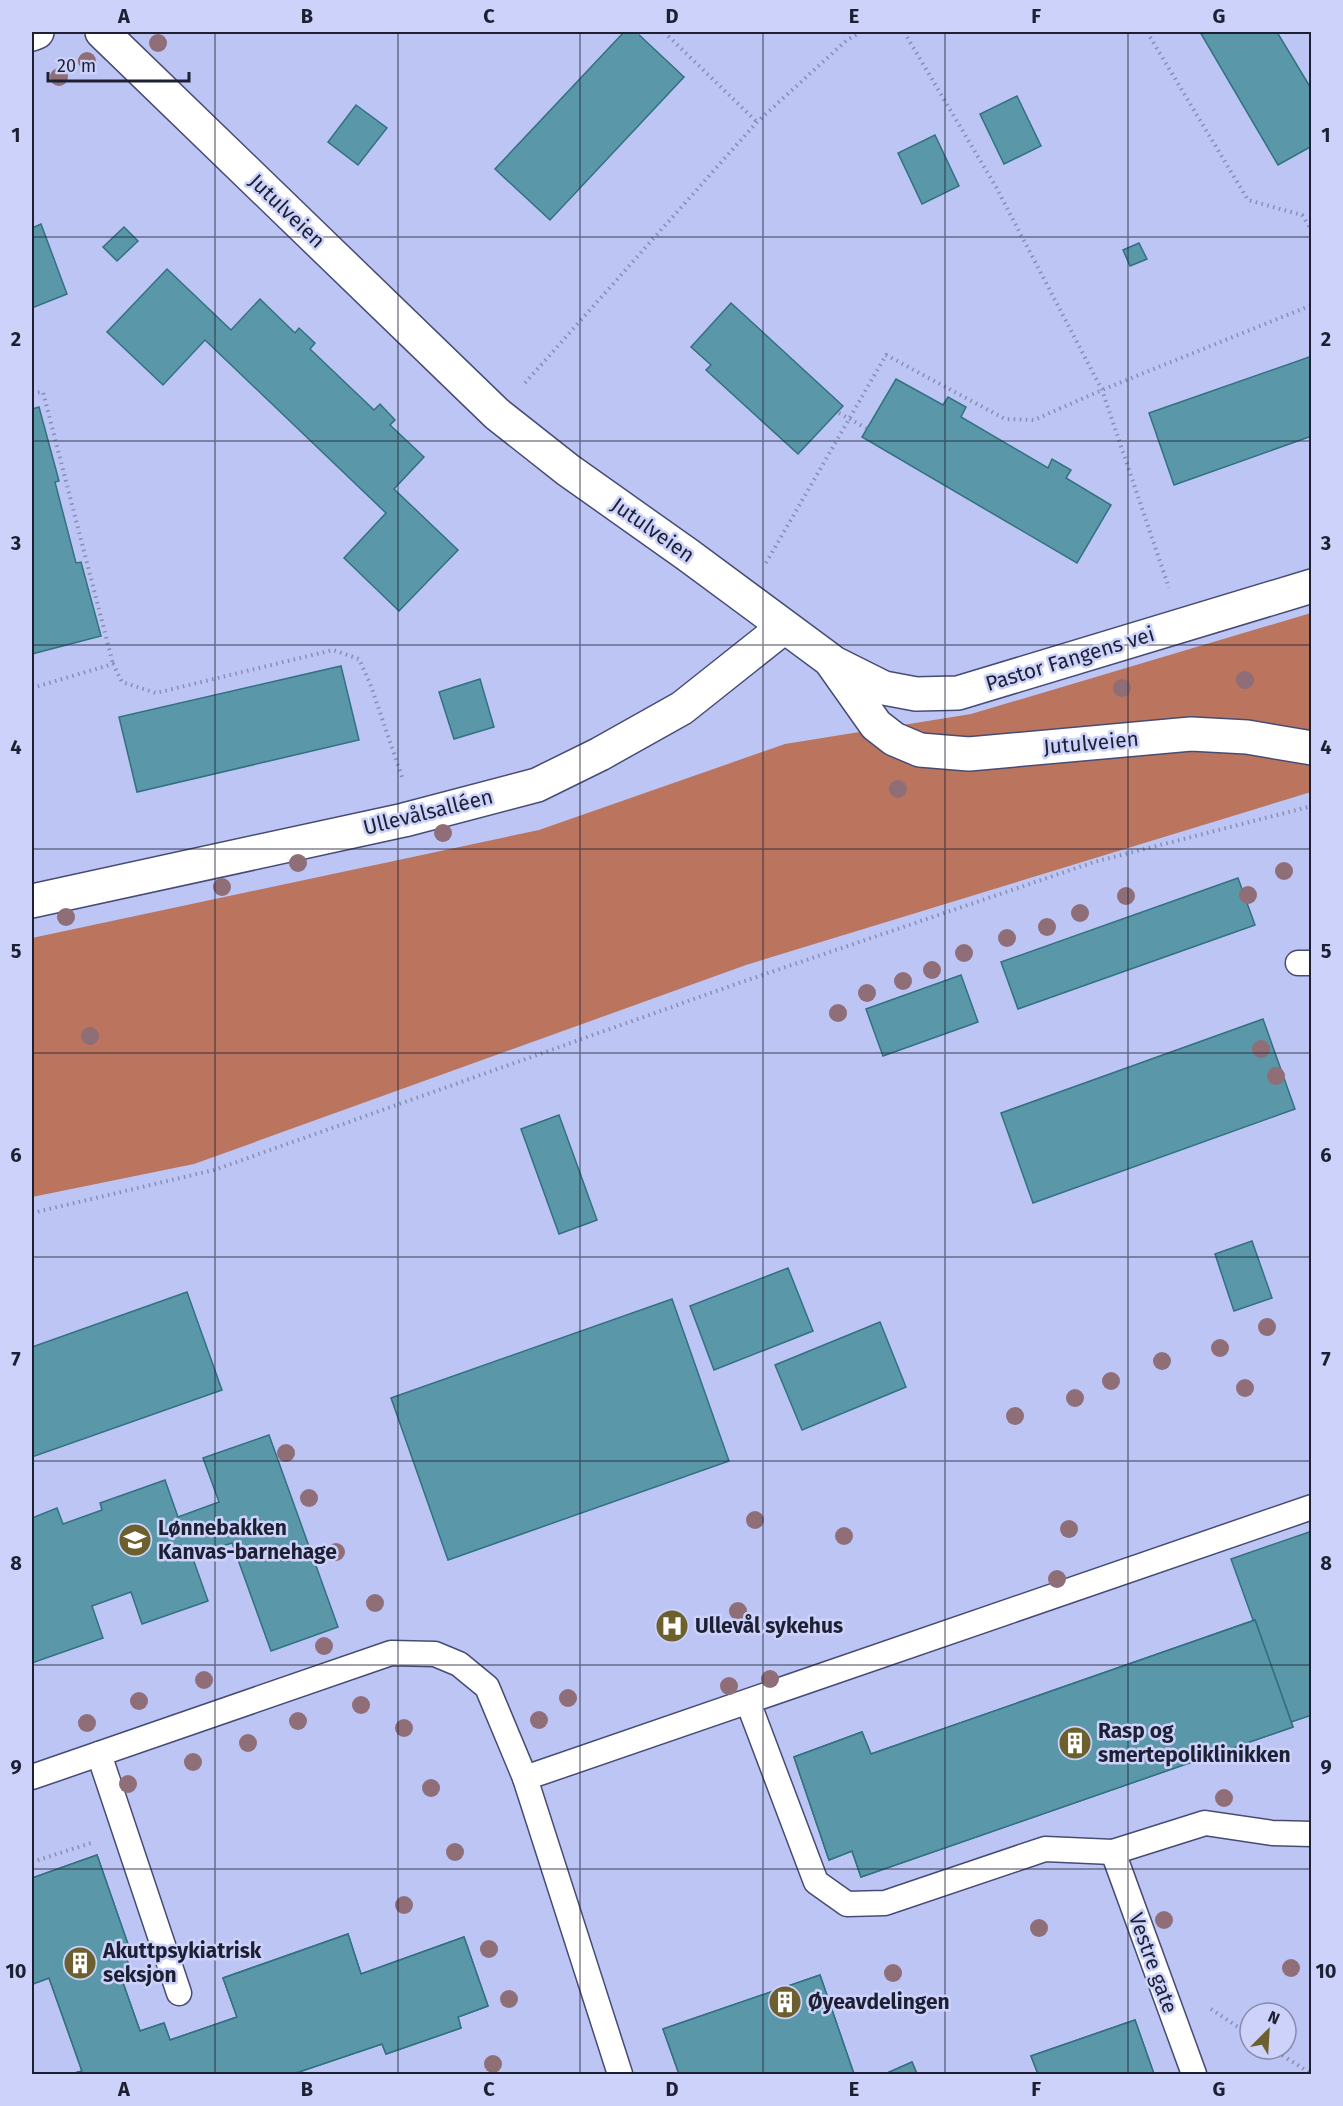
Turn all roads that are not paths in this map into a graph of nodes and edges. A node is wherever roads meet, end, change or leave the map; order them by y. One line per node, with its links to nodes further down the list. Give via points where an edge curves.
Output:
1 (37, 32): 3 (street)
2 (102, 32): 5 (street, Jutulveien, via 496,414)
3 (32, 34)
4 (1311, 586): 6 (street, Pastor Fangens vei, via 958,693 916,694 884,688)
5 (784, 627): 6 (street, Jutulveien); 8 (street, Ullevålsalléen, via 682,708 537,785 404,820)
6 (830, 660): 7 (street, Jutulveien, via 876,725 894,739 920,750 969,754 1191,735 1247,737)
7 (1311, 748)
8 (32, 901)
9 (1311, 1507): 10 (lane)
10 (748, 1702): 13 (lane); 15 (lane, via 816,1882 847,1904 885,1903 1045,1849)
11 (99, 1754): 12 (lane); 13 (lane, via 391,1653 435,1654 459,1664 487,1687); 16 (lane)
12 (32, 1777)
13 (525, 1778): 17 (lane)
14 (1311, 1834): 15 (lane, via 1272,1833 1205,1823)
15 (1113, 1852): 18 (lane, Vestre gate)
16 (179, 1993)
17 (620, 2074)
18 (1194, 2074)

